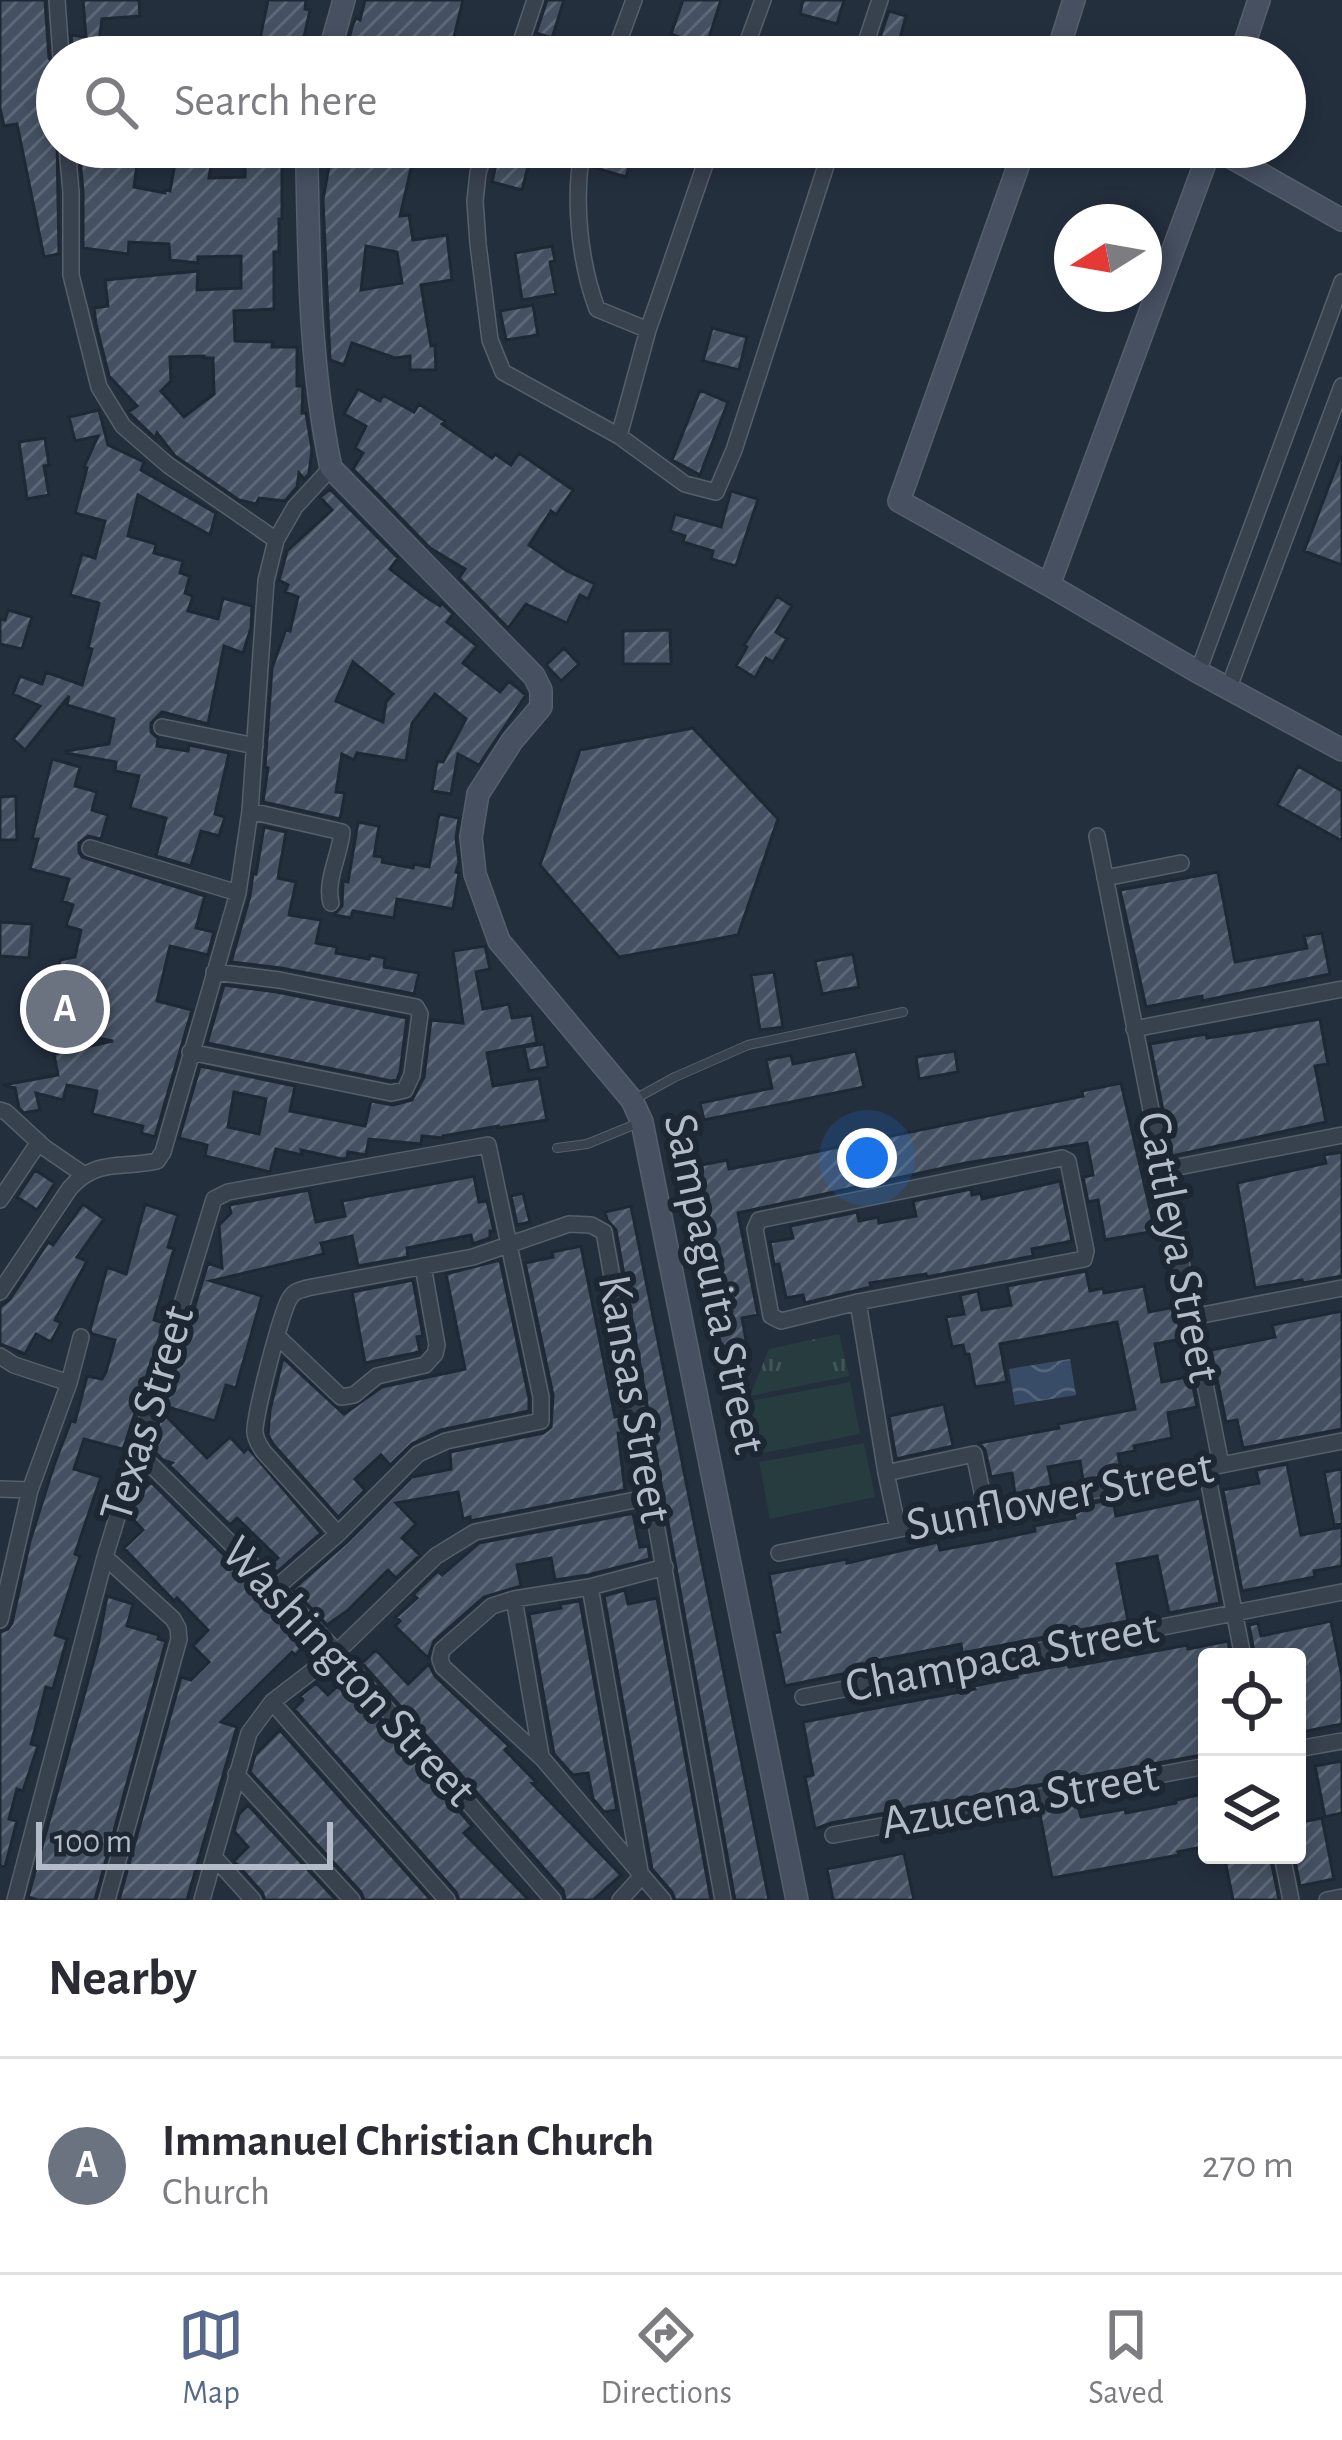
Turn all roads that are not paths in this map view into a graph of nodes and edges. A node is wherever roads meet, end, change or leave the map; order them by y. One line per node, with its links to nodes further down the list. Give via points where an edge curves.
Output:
1 (57, 0): 9 (street)
2 (344, 0): 10 (main road)
3 (535, 0): 11 (street)
4 (634, 0): 12 (street)
5 (763, 0): 13 (street)
6 (880, 0): 14 (street)
7 (1074, 0): 15 (main road)
8 (1258, 0): 16 (main road)
9 (60, 36)
10 (334, 36)
11 (523, 36)
12 (621, 36)
13 (750, 36)
14 (868, 36)
15 (1063, 36)
16 (1247, 36)
17 (68, 168): 32 (street, via 70,275 100,387 123,426 168,466)
18 (307, 168): 31 (main road, via 309,310)
19 (480, 168): 30 (street, via 478,244 490,340 503,372)
20 (581, 168): 28 (street, via 578,200 597,309)
21 (704, 168): 28 (street)
22 (825, 168): 30 (street, via 716,492 685,484)
23 (1017, 168): 33 (main road, via 899,501)
24 (1204, 168): 33 (main road)
25 (1249, 168): 26 (main road)
26 (1342, 220)
27 (1342, 282): 34 (street)
28 (648, 330): 30 (street)
29 (1342, 386): 35 (street)
30 (619, 436)
31 (331, 468): 32 (street); 51 (main road, Sampaguita Street, via 542,690 541,706 478,794 475,874 500,941)
32 (277, 540): 37 (street, via 266,581)
33 (1049, 585): 34 (main road)
34 (1198, 672): 35 (main road)
35 (1229, 687): 38 (main road)
36 (162, 728): 37 (street)
37 (255, 746): 39 (street)
38 (1342, 750)
39 (250, 811): 44 (street); 45 (street, via 342,832)
40 (1096, 836): 43 (street, Cattleya Street)
41 (90, 848): 44 (street)
42 (1181, 863): 43 (street)
43 (1105, 878): 49 (street, Cattleya Street)
44 (238, 892): 46 (street)
45 (331, 903)
46 (214, 972): 50 (street); 50 (street, via 416,1007 412,1076 405,1090 391,1093)
47 (1342, 988): 49 (street)
48 (903, 1012): 51 (lane, via 748,1045)
49 (1134, 1029): 57 (street, Cattleya Street)
50 (190, 1052): 58 (street, via 157,1161)
51 (632, 1100): 53 (main road, Sampaguita Street)
52 (0, 1110): 55 (street)
53 (642, 1122): 56 (lane); 114 (main road, Sampaguita Street)
54 (1342, 1135): 57 (street)
55 (39, 1142): 58 (street); 59 (street)
56 (557, 1148)
57 (1162, 1170): 66 (street, Cattleya Street)
58 (83, 1174): 62 (street)
59 (0, 1200)
60 (509, 1244): 61 (street); 72 (street, Texas Street, via 488,1145 214,1199); 77 (street, Kansas Street, via 569,1224 604,1232); 80 (street, via 541,1421 418,1454)
61 (423, 1266): 68 (street, via 298,1290); 68 (street, via 436,1345 425,1365 377,1376 341,1397)
62 (6, 1270): 64 (street)
63 (1342, 1288): 66 (street)
64 (0, 1292)
65 (858, 1302): 65 (street, via 1084,1259 1068,1161 755,1223 775,1320); 74 (street)
66 (1192, 1317): 73 (street, Cattleya Street)
67 (81, 1336): 70 (street)
68 (278, 1337): 80 (street, via 255,1436)
69 (0, 1356): 70 (street)
70 (69, 1383): 76 (street)
71 (1342, 1441): 73 (street, Sunflower Street)
72 (136, 1450): 82 (street, Texas Street); 85 (street, Washington Street)
73 (1214, 1466): 78 (street, Sunflower Street); 88 (street, Cattleya Street)
74 (886, 1473): 78 (street, via 974,1454); 79 (street)
75 (0, 1489): 76 (street)
76 (30, 1490): 89 (street)
77 (650, 1497): 83 (street, Kansas Street); 91 (street, via 475,1532 436,1556)
78 (986, 1511): 79 (street, Sunflower Street)
79 (898, 1529): 81 (street, Sunflower Street)
80 (338, 1534): 85 (street)
81 (778, 1552)
82 (105, 1557): 104 (street, Texas Street); 105 (street, via 173,1618 179,1640)
83 (665, 1567): 84 (street, Kansas Street); 113 (street, Kansas Street)
84 (590, 1587): 87 (street, Kansas Street); 102 (street)
85 (277, 1588): 91 (street, Washington Street)
86 (1342, 1592): 88 (street, Champaca Street)
87 (514, 1599): 96 (street); 96 (street, Kansas Street, via 492,1606 440,1659)
88 (1234, 1613): 90 (street, Cattleya Street); 92 (street, Champaca Street)
89 (0, 1620)
90 (1241, 1648)
91 (337, 1652): 93 (street); 110 (street, Washington Street)
92 (803, 1697)
93 (272, 1702): 98 (street, via 249,1732); 109 (street)
94 (1342, 1741): 95 (street)
95 (1306, 1747)
96 (542, 1758): 102 (street, Kansas Street)
97 (1198, 1768): 99 (street, Azucena Street)
98 (236, 1774): 100 (street); 108 (street)
99 (833, 1834)
100 (214, 1858): 106 (street); 107 (street)
101 (1284, 1864): 115 (street)
102 (641, 1876): 111 (street); 112 (street, Kansas Street)
103 (1342, 1897): 116 (street)
104 (15, 1900)
105 (107, 1900)
106 (202, 1900)
107 (253, 1900)
108 (352, 1900)
109 (447, 1900)
110 (554, 1900)
111 (620, 1900)
112 (663, 1900)
113 (724, 1900)
114 (796, 1900)
115 (1291, 1900)
116 (1327, 1900)

